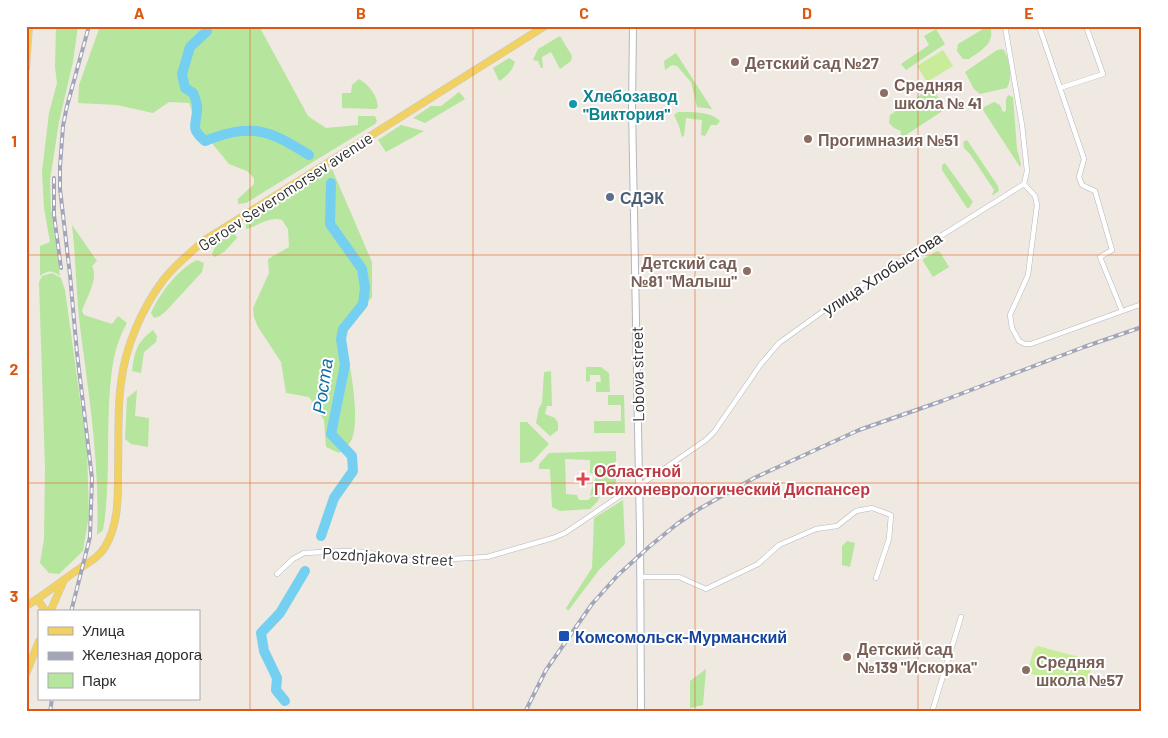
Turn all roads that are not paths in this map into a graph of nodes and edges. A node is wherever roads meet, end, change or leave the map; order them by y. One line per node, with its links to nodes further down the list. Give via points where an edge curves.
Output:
1 (29, 26): 7 (main road)
2 (632, 26): 12 (street, Lobova street)
3 (1005, 26): 9 (street, via 1022,125 1027,171)
4 (1039, 26): 8 (street)
5 (1086, 26): 8 (street, via 1103,74)
6 (541, 27): 16 (main road, Geroev Severomorsev avenue, via 205,240 165,278 146,308 122,372 117,507 113,528 101,552)
7 (26, 68)
8 (1060, 88): 11 (street, via 1084,159 1079,177 1082,185 1095,191 1112,250 1100,256)
9 (1024, 184): 11 (street, via 1035,196 1037,205 1028,275 1010,315 1019,341 1031,344); 12 (street, улица Хлобыстова, via 840,299 779,342 714,432)
10 (1142, 304): 11 (street)
11 (1122, 311)
12 (639, 486): 13 (street, Pozdnjakova street, via 559,536 487,557 433,560 396,559 345,550 304,553); 14 (street, Lobova street)
13 (277, 574)
14 (640, 577): 15 (street, via 680,577 706,588 758,564 779,545 816,529 837,526 856,511 872,508 891,515 889,539); 24 (street, Lobova street)
15 (876, 578)
16 (64, 580): 17 (main road, Geroev Severomorsev avenue); 20 (main road)
17 (38, 600): 18 (main road, Geroev Severomorsev avenue); 19 (main road)
18 (26, 606)
19 (45, 610)
20 (51, 610)
21 (961, 616): 25 (street)
22 (38, 644): 23 (main road)
23 (26, 674)
24 (641, 712)
25 (932, 712)

